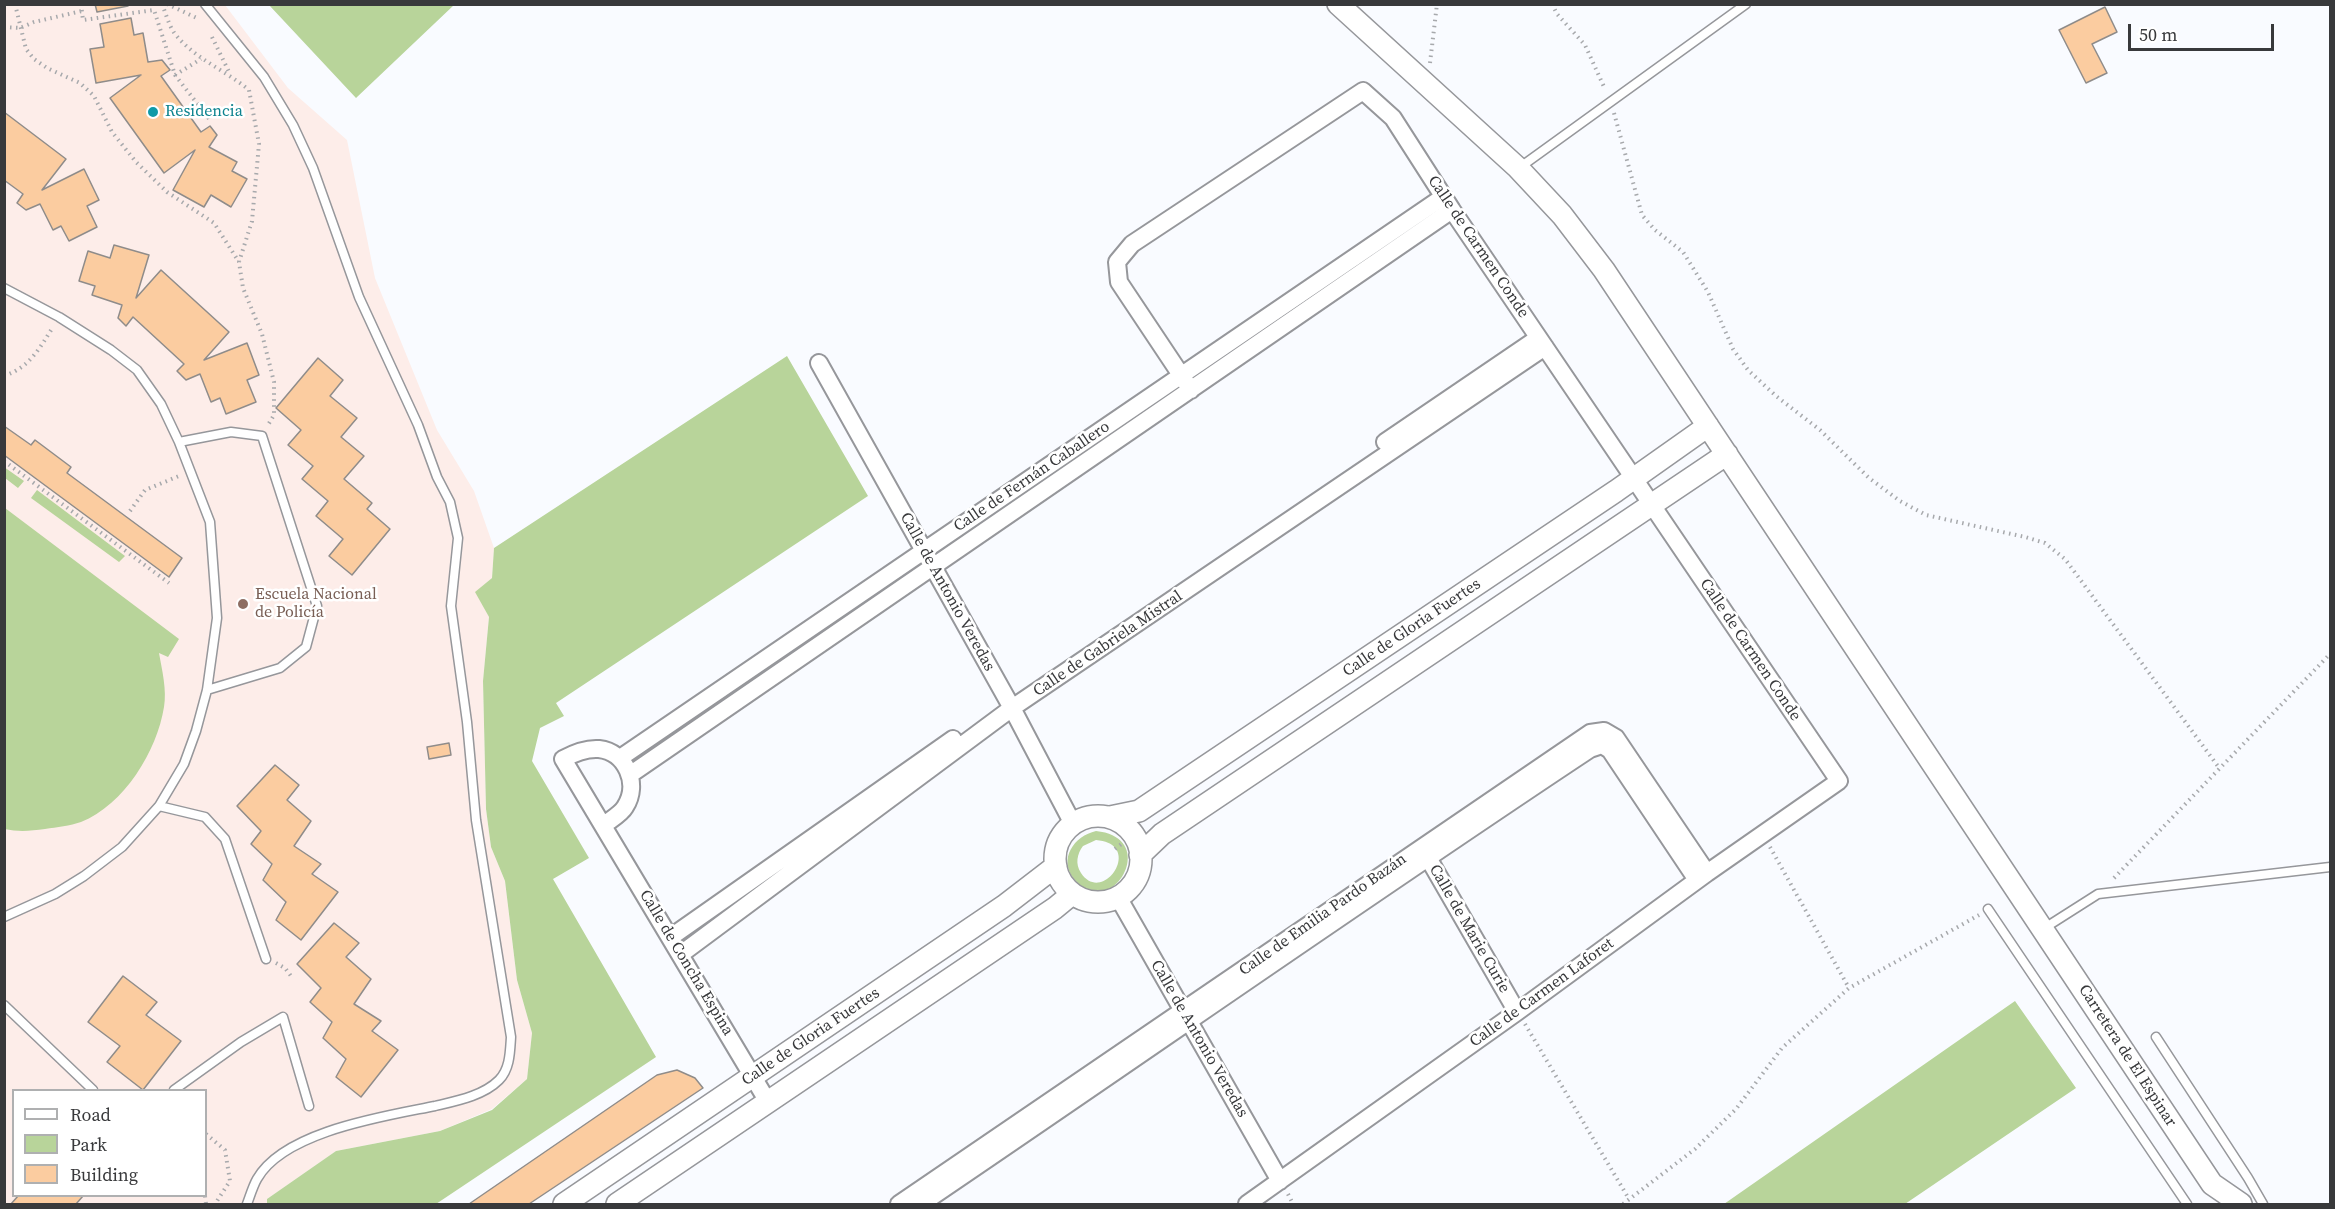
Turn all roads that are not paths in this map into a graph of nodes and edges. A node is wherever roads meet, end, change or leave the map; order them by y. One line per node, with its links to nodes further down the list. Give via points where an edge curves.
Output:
1 (205, 4): 50 (lane, via 264,77 293,125 313,168 358,297 450,502 458,538 451,606 477,820 511,1037 509,1064 499,1080 485,1089 458,1101 344,1126 299,1144 274,1159 257,1178)
2 (1338, 4): 4 (street, Carretera de El Espinar)
3 (1746, 4): 4 (lane)
4 (1518, 168): 10 (street, Carretera de El Espinar, via 1562,215 1604,270)
5 (1448, 203): 7 (street, Calle de Carmen Conde); 9 (street, Calle de Fernán Caballero); 9 (street, Calle de Carmen Conde, via 1393,118 1363,92 1132,244 1117,262 1119,282)
6 (4, 288): 11 (lane, via 59,317 137,370 161,404)
7 (1541, 342): 13 (street, Calle de Carmen Conde); 18 (street, Calle de Gabriela Mistral)
8 (819, 363): 15 (street, Calle de Antonio Veredas)
9 (1186, 383): 15 (street, Calle de Fernán Caballero); 16 (street, Calle de Fernán Caballero)
10 (1708, 426): 12 (street, Carretera de El Espinar); 13 (street, Calle de Gloria Fuertes)
11 (179, 442): 17 (lane, via 210,522 218,618); 17 (lane, via 231,432 262,436 317,606 306,647 280,668)
12 (1727, 454): 14 (street, Calle de Gloria Fuertes); 35 (street, Carretera de El Espinar)
13 (1634, 478): 14 (street, Calle de Carmen Conde); 23 (street, Calle de Gloria Fuertes, via 1139,812)
14 (1651, 504): 21 (street, Calle de Carmen Conde); 27 (street, Calle de Gloria Fuertes, via 1162,834)
15 (924, 551): 16 (street, Calle de Antonio Veredas); 19 (street, Calle de Fernán Caballero)
16 (933, 567): 18 (street, Calle de Antonio Veredas); 20 (street, Calle de Fernán Caballero)
17 (207, 690): 22 (lane, via 184,765)
18 (1010, 704): 24 (street, Calle de Antonio Veredas); 36 (street, Calle de Gabriela Mistral); 37 (street, Calle de Gabriela Mistral)
19 (620, 758): 20 (street); 25 (street, Calle de Concha Espina, via 600,749 578,751 563,759)
20 (631, 774): 25 (street, via 631,791 625,807)
21 (1839, 781): 30 (street, Calle de Carmen Laforet)
22 (159, 806): 34 (lane, via 122,847 84,876 56,894); 38 (lane, via 205,817 225,839)
23 (1110, 817): 24 (street, via 1084,818); 27 (street, via 1127,828)
24 (1073, 824): 28 (street, via 1058,842)
25 (604, 825): 36 (street, Calle de Concha Espina)
26 (1424, 851): 30 (street, Calle de Emilia Pardo Bazán, via 1602,745 1610,750); 40 (street, Calle de Marie Curie); 41 (street, Calle de Emilia Pardo Bazán)
27 (1140, 855): 32 (street, via 1135,880)
28 (1056, 866): 31 (street); 43 (street, Calle de Gloria Fuertes, via 1004,906)
29 (2331, 867): 35 (lane, via 2098,894)
30 (1702, 876): 40 (street, Calle de Carmen Laforet)
31 (1072, 894): 32 (street, via 1095,902); 46 (street, Calle de Gloria Fuertes)
32 (1118, 897): 41 (street, Calle de Antonio Veredas)
33 (1988, 909): 56 (lane)
34 (4, 917)
35 (2043, 929): 49 (street, Carretera de El Espinar)
36 (671, 937): 37 (street, Calle de Concha Espina)
37 (681, 954): 43 (street, Calle de Concha Espina)
38 (266, 958)
39 (4, 1005): 44 (lane)
40 (1517, 1012): 48 (street, Calle de Carmen Laforet)
41 (1186, 1017): 48 (street, Calle de Antonio Veredas); 53 (street, Calle de Emilia Pardo Bazán); 54 (street, Calle de Emilia Pardo Bazán)
42 (2156, 1037): 58 (lane)
43 (754, 1075): 46 (street, Calle de Concha Espina); 51 (street, Calle de Gloria Fuertes)
44 (92, 1089)
45 (175, 1089): 47 (lane, via 282,1017)
46 (768, 1102): 52 (street, Calle de Gloria Fuertes)
47 (309, 1106)
48 (1280, 1181): 55 (street, Calle de Carmen Laforet)
49 (2213, 1194): 57 (street, Carretera de El Espinar)
50 (247, 1204)
51 (564, 1204)
52 (617, 1204)
53 (899, 1204)
54 (921, 1204)
55 (1246, 1204)
56 (2187, 1204)
57 (2241, 1204)
58 (2263, 1204)

